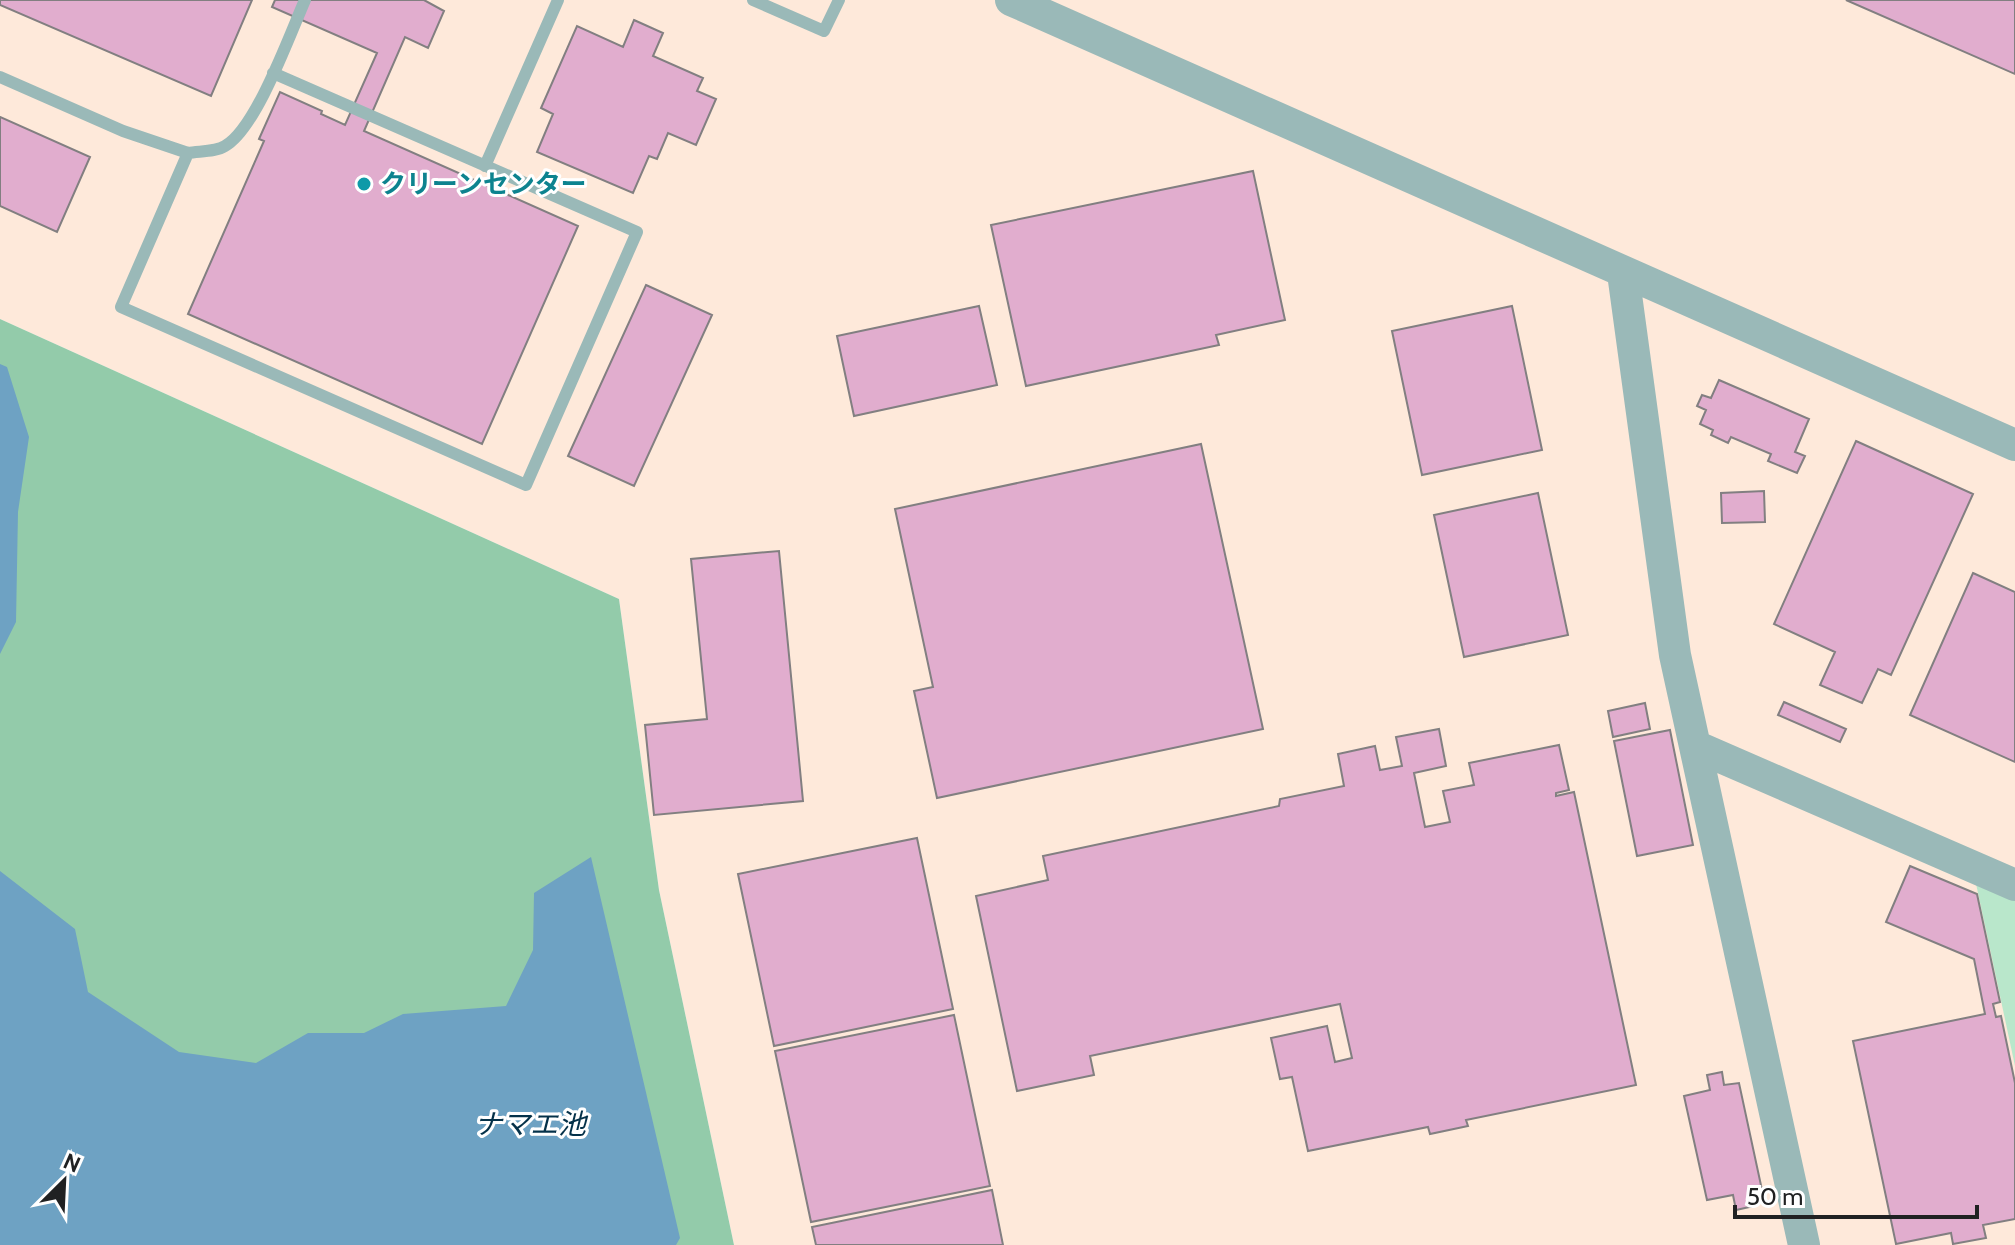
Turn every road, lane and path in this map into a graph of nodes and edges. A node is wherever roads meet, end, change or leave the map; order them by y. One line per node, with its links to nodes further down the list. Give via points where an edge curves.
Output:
1 (305, 0): 6 (lane)
2 (558, 0): 9 (lane)
3 (753, 0): 4 (lane, via 824,31)
4 (839, 0)
5 (1011, 0): 10 (street)
6 (273, 73): 8 (lane, via 241,133 224,147); 9 (lane)
7 (0, 77): 8 (lane)
8 (188, 153): 9 (lane, via 121,307 526,485 637,232)
9 (485, 166)
10 (1623, 273): 11 (street); 12 (street, via 1675,655)
11 (2015, 445)
12 (1695, 746): 13 (street); 14 (street)
13 (2015, 885)
14 (1804, 1245)

